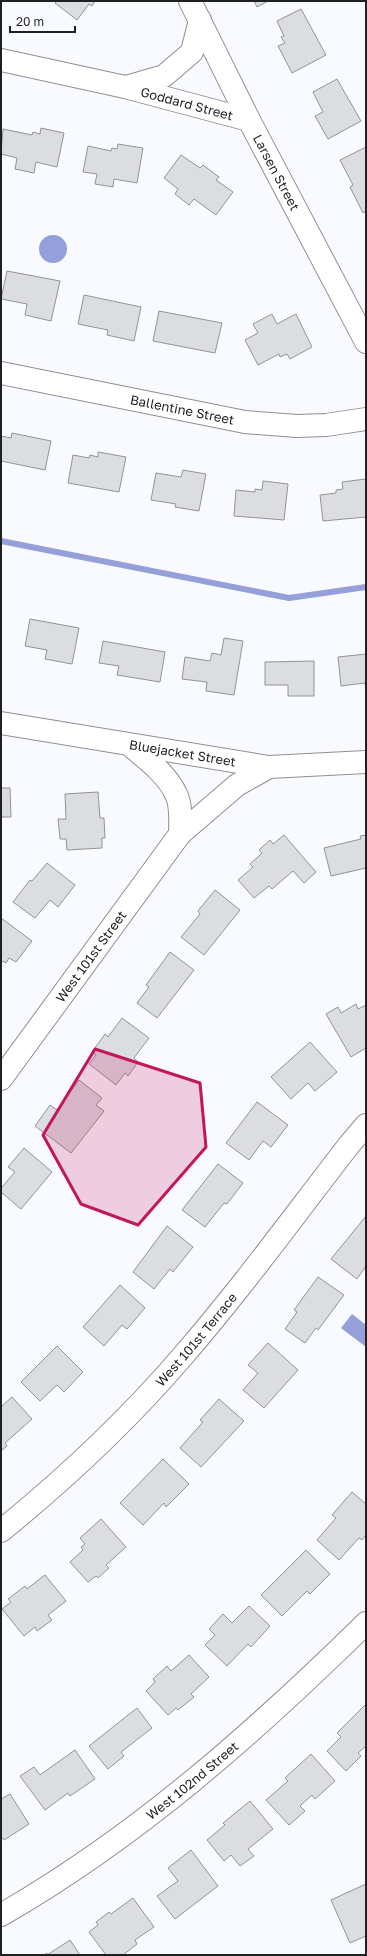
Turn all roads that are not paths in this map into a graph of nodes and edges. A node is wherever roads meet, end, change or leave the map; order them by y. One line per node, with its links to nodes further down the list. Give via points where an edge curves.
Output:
1 (190, 1): 2 (street, Larsen Street)
2 (200, 20): 4 (street, Goddard Street, via 192,52 164,76); 5 (street, Larsen Street)
3 (1, 60): 4 (street, Goddard Street)
4 (125, 87): 5 (street, Goddard Street)
5 (249, 120): 6 (street, Larsen Street)
6 (366, 342)
7 (1, 373): 8 (street, Ballentine Street, via 245,422 319,426)
8 (366, 419)
9 (1, 723): 10 (street, Bluejacket Street)
10 (130, 745): 12 (street, Bluejacket Street); 13 (street, via 164,776 177,795)
11 (366, 762): 12 (street, Bluejacket Street)
12 (269, 767): 13 (street, West 101st Street, via 237,785)
13 (180, 834): 14 (street, West 101st Street)
14 (1, 1079)
15 (366, 1125): 16 (street, West 101st Terrace, via 232,1298 182,1358 116,1428 51,1490)
16 (1, 1531)
17 (366, 1623): 18 (street, West 102nd Street, via 289,1699 208,1770 82,1864)
18 (1, 1915)

